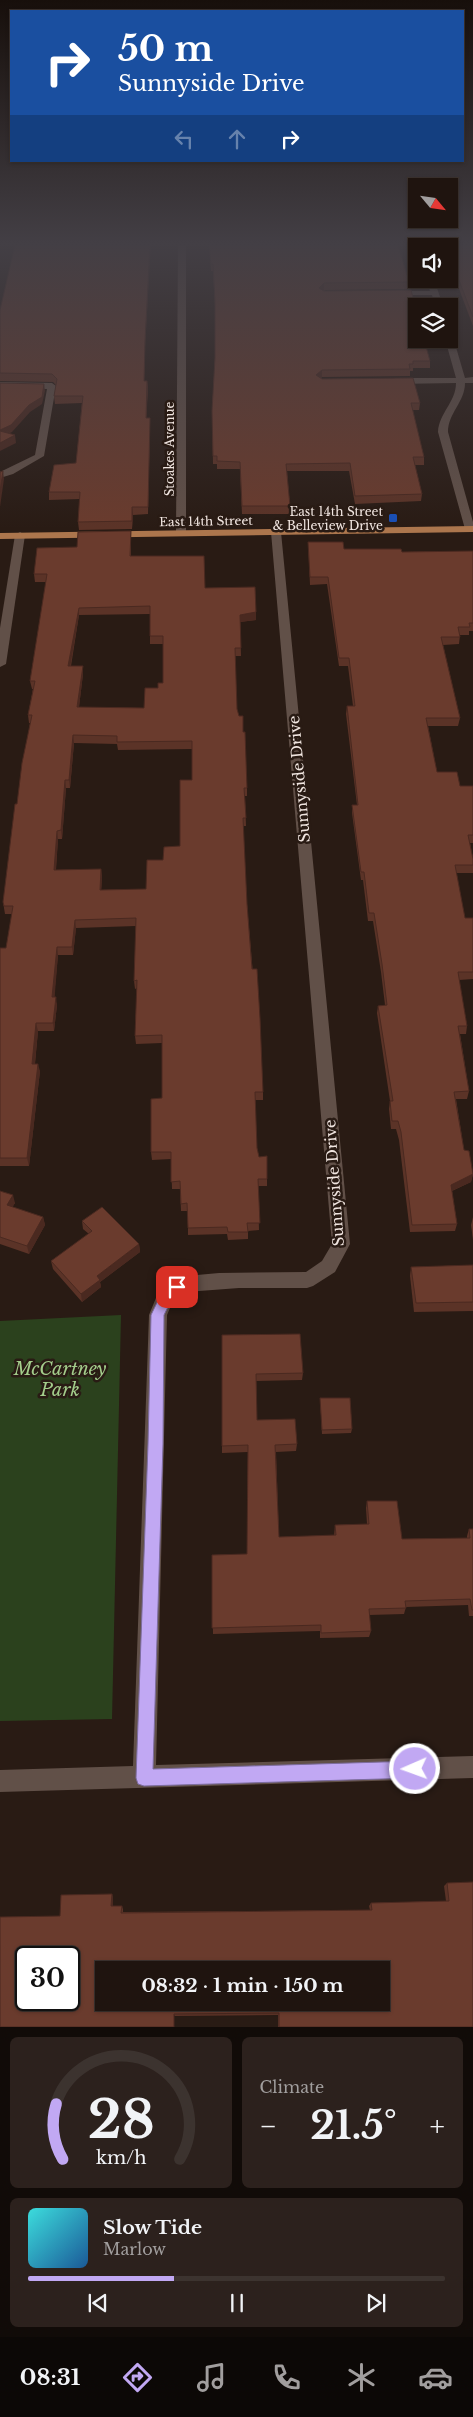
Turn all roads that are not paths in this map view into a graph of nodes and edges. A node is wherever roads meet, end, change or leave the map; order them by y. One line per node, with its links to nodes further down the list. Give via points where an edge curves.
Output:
1 (182, 340): 10 (street, Stoakes Avenue)
2 (452, 348): 3 (street)
3 (459, 380): 4 (street); 5 (street); 8 (street, via 458,394 443,419 443,432)
4 (473, 380)
5 (382, 381)
6 (0, 385): 7 (street, via 52,386 38,456)
7 (0, 474)
8 (471, 529): 9 (main road, East 14th Street)
9 (276, 532): 10 (main road, East 14th Street); 15 (street, Sunnyside Drive, via 341,1244 330,1266 307,1280 188,1282 168,1294 161,1304 158,1315)
10 (181, 534): 11 (main road, East 14th Street)
11 (20, 535): 12 (main road, East 14th Street); 13 (street)
12 (0, 536)
13 (0, 664)
14 (473, 1767): 15 (street)
15 (144, 1778): 16 (street)
16 (0, 1781)

